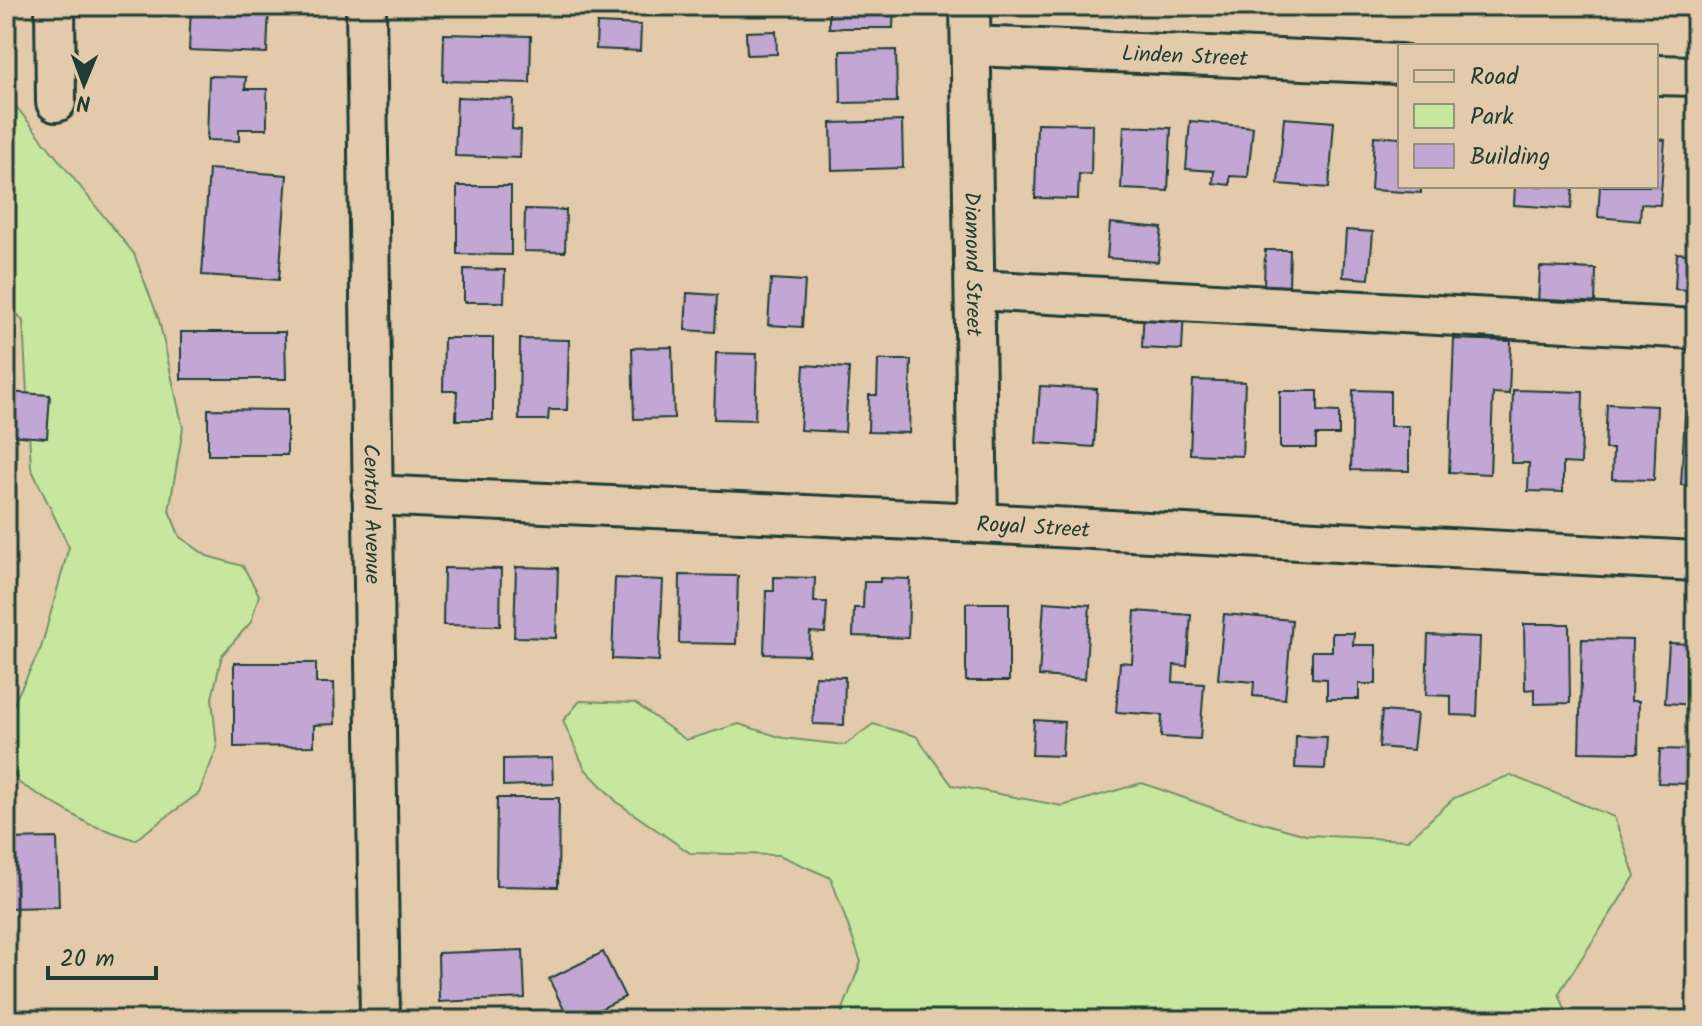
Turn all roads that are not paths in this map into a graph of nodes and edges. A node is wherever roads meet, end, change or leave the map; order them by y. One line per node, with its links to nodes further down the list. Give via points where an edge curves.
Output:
1 (55, 6): 8 (street)
2 (366, 6): 11 (street, Central Avenue)
3 (970, 6): 4 (street, Diamond Street)
4 (971, 46): 5 (street, Linden Street); 9 (street, Diamond Street)
5 (1398, 64)
6 (1658, 75): 7 (street)
7 (1696, 76)
8 (56, 102)
9 (975, 290): 10 (street); 12 (street, Diamond Street)
10 (1696, 329)
11 (372, 495): 12 (street, Royal Street); 14 (street, Central Avenue)
12 (978, 523): 13 (street, Royal Street)
13 (1696, 561)
14 (380, 1020)

